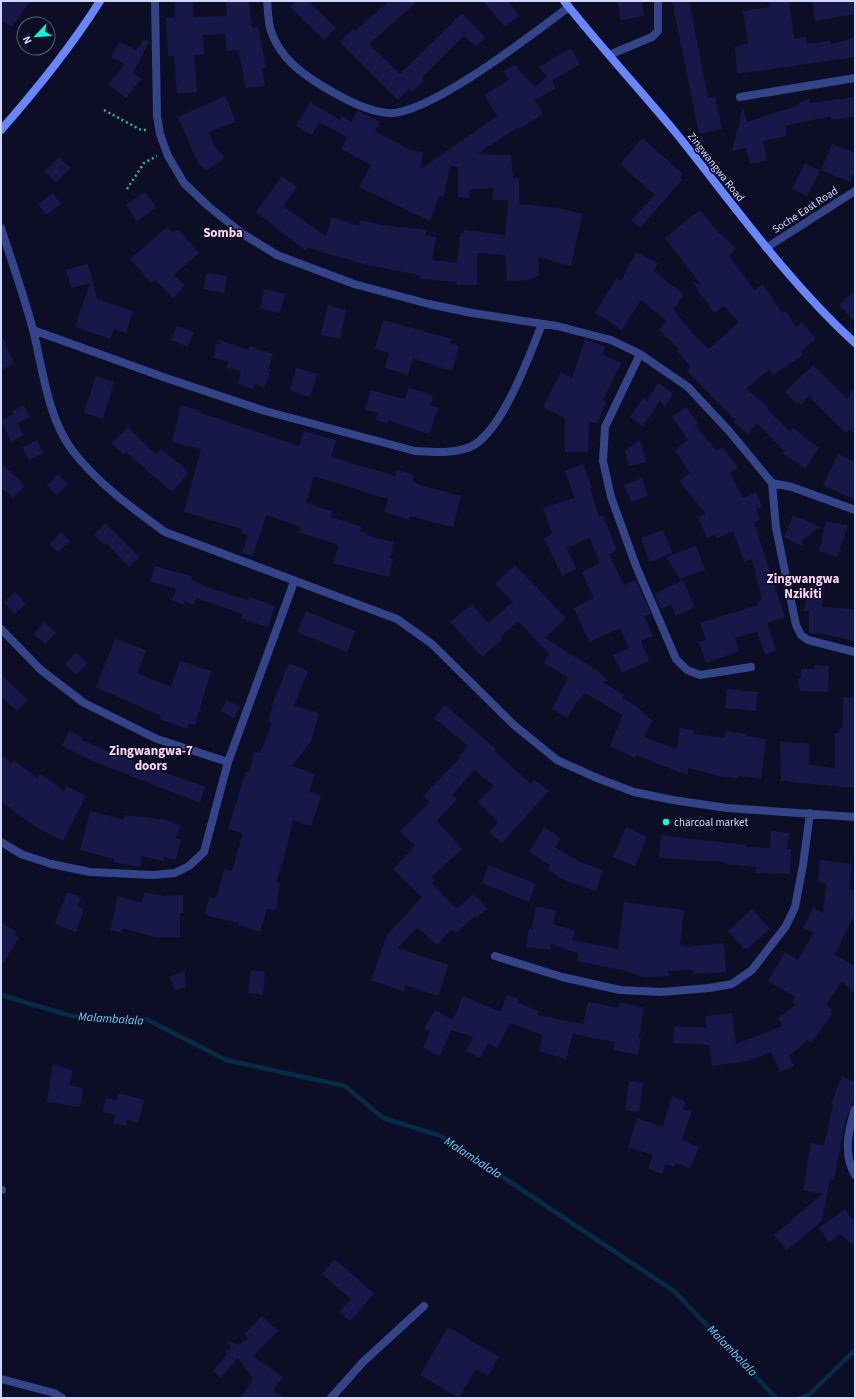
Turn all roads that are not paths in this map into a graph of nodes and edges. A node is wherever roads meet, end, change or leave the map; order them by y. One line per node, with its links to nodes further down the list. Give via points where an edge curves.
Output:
1 (100, 1): 9 (street, via 82,30 40,85)
2 (155, 1): 13 (street, via 159,128 166,151 184,183 208,206 243,234 277,255 354,284 472,313)
3 (268, 1): 5 (street, via 271,30 282,54 303,75 366,108 389,113 408,111 470,78)
4 (658, 1): 6 (street, via 658,32)
5 (567, 4): 6 (street, Zingwangwa Road)
6 (609, 55): 12 (street, Zingwangwa Road, via 676,134)
7 (855, 78): 8 (street)
8 (740, 97)
9 (1, 130)
10 (855, 191): 12 (street, Soche East Road)
11 (1, 228): 14 (street)
12 (766, 248): 15 (street, Zingwangwa Road, via 808,296)
13 (542, 324): 14 (street, via 512,395 490,430 471,446 457,451 437,453 415,452 265,411); 16 (street, via 582,331 611,340)
14 (33, 330): 19 (street, via 42,376 57,420 72,450 95,475 133,509 165,532)
15 (855, 343)
16 (640, 354): 17 (street, via 688,387); 22 (street, via 606,427 603,461 611,497 636,566 676,659 687,670 700,674)
17 (772, 483): 18 (street, via 792,487); 21 (street, via 776,528 798,630 808,640)
18 (855, 510)
19 (294, 582): 23 (street); 24 (street, via 397,619 432,644 514,725 557,760 597,778 634,792 673,800 727,808)
20 (1, 629): 23 (street, via 41,670 84,703 157,739)
21 (855, 652)
22 (751, 667)
23 (228, 762): 26 (street, via 204,852 189,866 175,873 153,875 90,872 51,864 21,854)
24 (810, 813): 25 (street); 27 (street, via 795,907 786,926 752,970 732,984 661,992 620,990 562,977)
25 (855, 817)
26 (1, 842)
27 (495, 956)
28 (855, 1109): 29 (street, via 847,1144 851,1168)
29 (855, 1175)
30 (424, 1306): 33 (street, via 363,1362)
31 (1, 1379): 32 (street, via 54,1393)
32 (62, 1398)
33 (331, 1398)

